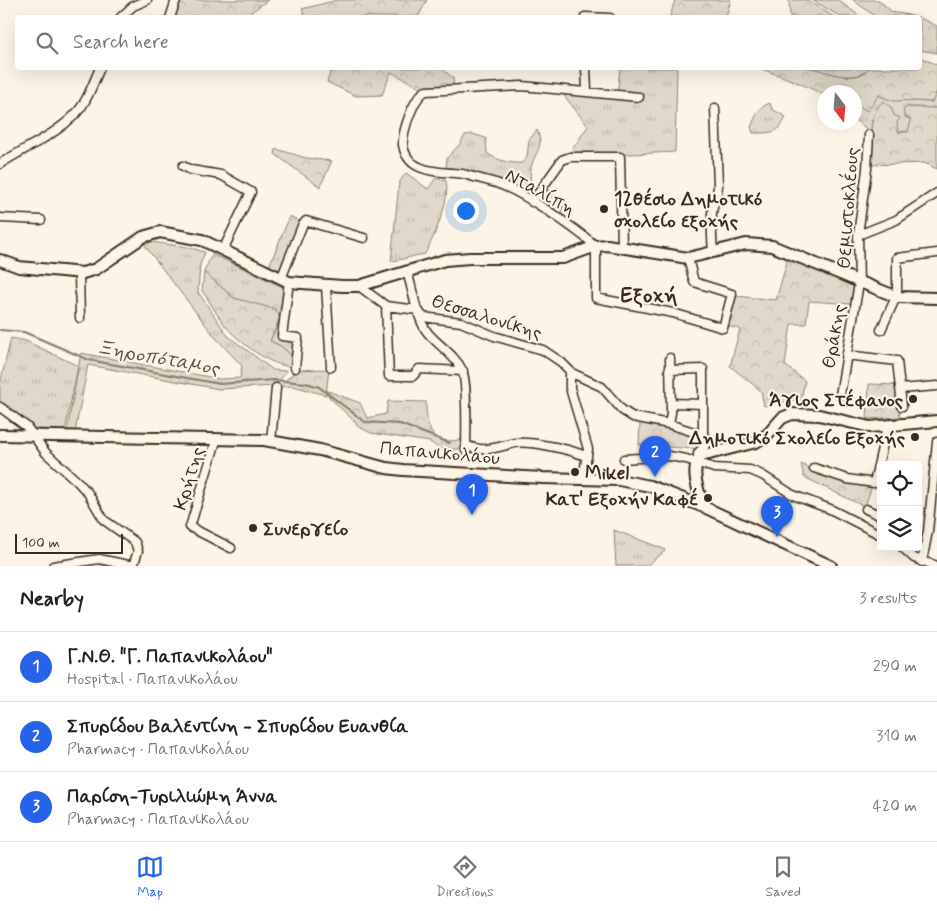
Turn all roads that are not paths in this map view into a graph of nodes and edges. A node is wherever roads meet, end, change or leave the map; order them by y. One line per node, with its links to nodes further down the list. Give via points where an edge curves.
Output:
1 (147, 0): 3 (street)
2 (176, 0): 4 (street)
3 (124, 15)
4 (171, 15)
5 (99, 70): 11 (street, via 87,99 70,119)
6 (586, 70): 7 (street)
7 (587, 91): 8 (street); 14 (street, Νταλίπη, via 522,86 429,91 420,93 414,103 403,137 404,152 409,159 422,168 499,184)
8 (639, 96)
9 (715, 108): 22 (street, via 718,196 712,210)
10 (869, 135): 17 (street, Θεμιστοκλέους)
11 (0, 164)
12 (183, 166): 21 (street, via 221,175 251,192)
13 (937, 192): 17 (street, via 896,220)
14 (532, 202): 19 (street, Νταλίπη, via 576,229); 20 (street, via 562,160 620,156)
15 (0, 218): 16 (street)
16 (41, 220)
17 (858, 235): 29 (street, Θεμιστοκλέους)
18 (364, 238): 28 (street, via 306,221)
19 (596, 246): 20 (street); 24 (street, via 596,298 666,311 724,328 732,296 694,282); 26 (street, via 563,258 470,258 445,260)
20 (622, 247): 24 (street)
21 (223, 250): 27 (street, via 202,240 152,233 96,269); 28 (street)
22 (713, 253): 24 (street); 29 (street, via 746,244 772,246)
23 (937, 253): 32 (street, via 897,258)
24 (688, 258)
25 (0, 260): 27 (street, via 19,267)
26 (407, 270): 31 (street); 35 (street)
27 (79, 273): 36 (street)
28 (285, 280): 30 (street); 41 (street, via 282,336 298,338)
29 (859, 283): 32 (street); 38 (street, Θράκης)
30 (326, 286): 31 (street); 40 (street)
31 (359, 286): 34 (street, Θεσσαλονίκης)
32 (896, 297): 33 (street); 37 (street)
33 (937, 298)
34 (386, 306): 35 (street, Θεσσαλονίκης); 43 (street, via 388,376 413,376 419,369)
35 (418, 310): 43 (street, via 426,331); 44 (street, Θεσσαλονίκης, via 423,317 461,322 542,350)
36 (80, 318)
37 (881, 330)
38 (846, 355): 47 (street, via 897,361); 48 (street, Θράκης)
39 (670, 358): 42 (street)
40 (331, 367)
41 (295, 368)
42 (669, 370): 49 (street); 50 (street, via 702,369)
43 (463, 371): 62 (street, via 466,448 496,449 529,443)
44 (570, 371): 54 (street, Θεσσαλονίκης, via 602,387 622,410 633,417); 62 (street, via 570,388 587,444)
45 (937, 386): 47 (street)
46 (276, 388): 60 (street)
47 (900, 389): 51 (street)
48 (840, 395)
49 (671, 403): 50 (street); 54 (street)
50 (703, 404): 57 (street)
51 (902, 406)
52 (0, 407): 58 (street)
53 (937, 421): 55 (street)
54 (669, 424): 57 (street, Θεσσαλονίκης)
55 (887, 426): 64 (street, via 856,425 818,415 792,414 782,418 756,442 701,456); 65 (street, via 874,483 847,479)
56 (0, 435): 58 (street, Παπανικολάου)
57 (703, 435): 64 (street, via 710,441 698,453)
58 (34, 436): 59 (street, Παπανικολάου); 79 (street, via 46,453 88,493 104,520 135,542 138,551)
59 (217, 438): 60 (street, Παπανικολάου); 74 (street, Κρήτης, via 190,527)
60 (272, 441): 66 (street, Παπανικολάου, via 386,468)
61 (937, 442): 71 (street)
62 (587, 457): 66 (street)
63 (624, 458): 64 (street, via 669,456)
64 (697, 462): 67 (street, via 695,476); 70 (street, via 714,468 750,470 793,495)
65 (814, 468)
66 (583, 478): 67 (street, Παπανικολάου, via 650,486)
67 (704, 507): 80 (street, Παπανικολάου)
68 (866, 508): 69 (street)
69 (877, 514)
70 (877, 533)
71 (928, 534): 72 (street); 73 (street)
72 (937, 535)
73 (922, 547)
74 (230, 548)
75 (907, 551): 77 (street)
76 (921, 551): 77 (street)
77 (922, 562): 81 (street)
78 (53, 566): 79 (street, via 99,559)
79 (133, 566)
80 (831, 566)
81 (937, 566)

